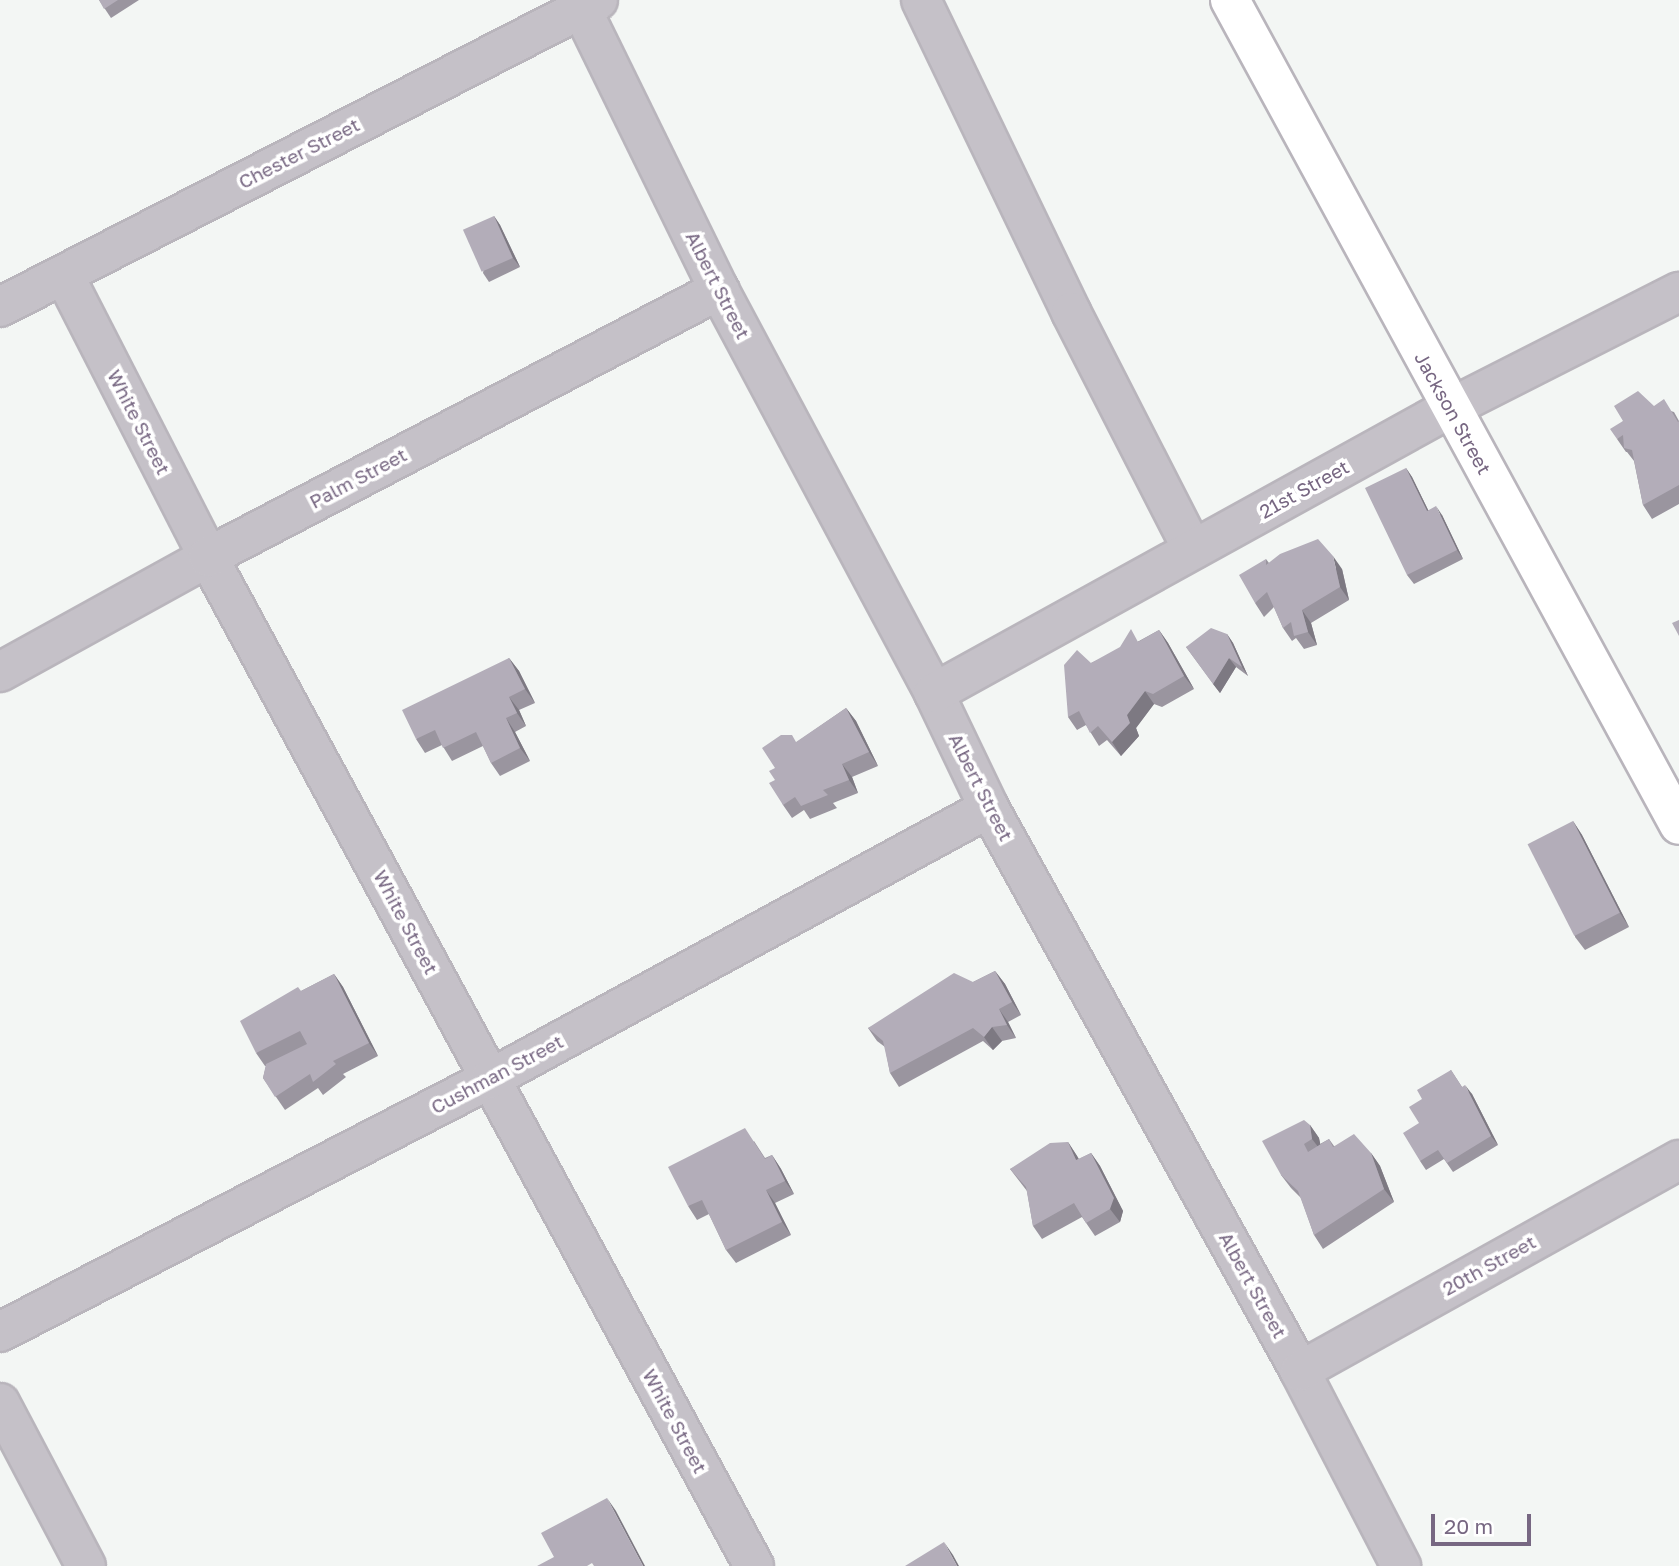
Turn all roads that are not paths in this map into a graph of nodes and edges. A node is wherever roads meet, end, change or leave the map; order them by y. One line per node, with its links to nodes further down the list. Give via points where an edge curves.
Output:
1 (921, 0): 9 (street, via 1071,312)
2 (1230, 0): 8 (main road, Jackson Street)
3 (586, 3): 4 (street, Chester Street); 5 (street, Albert Street)
4 (64, 275): 7 (street, Chester Street); 10 (street, White Street)
5 (719, 290): 10 (street, Palm Street); 12 (street, Albert Street)
6 (1679, 292): 8 (street, 21st Street)
7 (0, 307)
8 (1450, 408): 9 (street, 21st Street); 14 (main road, Jackson Street)
9 (1193, 550): 12 (street, 21st Street)
10 (208, 557): 11 (street, Palm Street); 15 (street, White Street)
11 (0, 672)
12 (934, 692): 13 (street, Albert Street)
13 (989, 808): 15 (street, Cushman Street); 18 (street, Albert Street)
14 (1679, 825)
15 (490, 1079): 17 (street, Cushman Street); 21 (street, White Street)
16 (1679, 1160): 18 (street, 20th Street)
17 (0, 1332)
18 (1300, 1371): 22 (street, Albert Street)
19 (0, 1403): 20 (street)
20 (86, 1566)
21 (754, 1566)
22 (1401, 1566)

